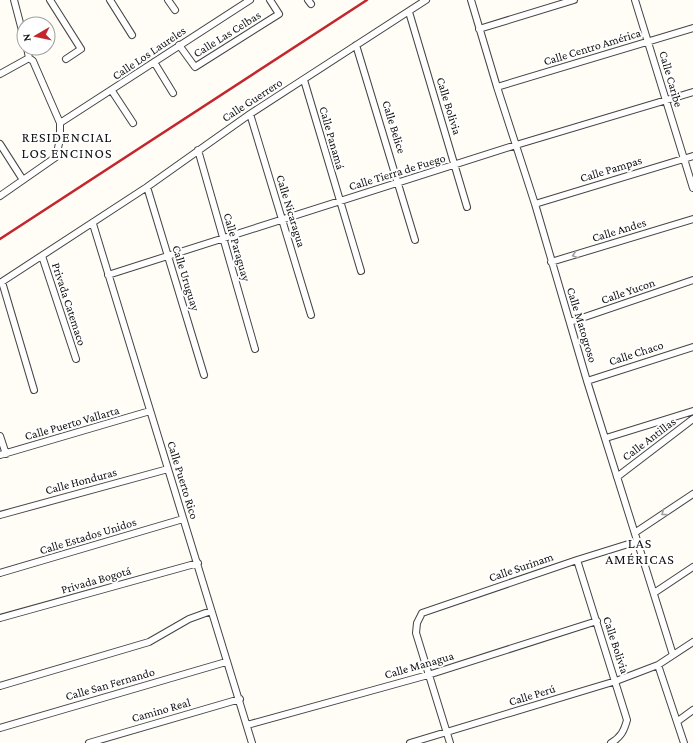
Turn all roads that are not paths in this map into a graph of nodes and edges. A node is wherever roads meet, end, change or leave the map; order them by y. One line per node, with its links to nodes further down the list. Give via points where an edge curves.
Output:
1 (14, 0): 13 (street)
2 (50, 0): 21 (street, via 80,48)
3 (110, 0): 16 (street)
4 (168, 0): 11 (street)
5 (250, 0): 18 (street, Calle Los Laureles)
6 (270, 0): 18 (street, Calle Las Celbas, via 279,14 195,67)
7 (426, 0): 12 (street, Calle Guerrero)
8 (471, 0): 15 (street, Calle Matogroso)
9 (574, 0): 15 (street)
10 (635, 0): 17 (street, Calle Caribe)
11 (175, 10)
12 (409, 12): 19 (street, Calle Guerrero); 38 (street, Calle Bolivia)
13 (18, 16)
14 (693, 28): 17 (street, Calle Centro América)
15 (479, 29): 25 (street, Calle Matogroso)
16 (132, 35)
17 (649, 41): 25 (street, Calle Centro América); 29 (street, Calle Caribe)
18 (180, 45): 22 (street, Calle Los Laureles)
19 (356, 45): 24 (street, Calle Guerrero); 40 (street, Calle Belice)
20 (27, 59): 23 (street); 31 (street, via 32,61)
21 (66, 59)
22 (154, 62): 26 (street, Calle Los Laureles); 28 (street)
23 (0, 74)
24 (304, 80): 30 (street, Calle Guerrero); 44 (street, Calle Panamá)
25 (497, 88): 34 (street, Calle Matogroso)
26 (112, 91): 31 (street, Calle Los Laureles); 32 (street)
27 (693, 92): 29 (street, Calle Tierra de Fuego)
28 (173, 93)
29 (665, 100): 34 (street, Calle Tierra de Fuego); 37 (street, Calle Caribe)
30 (250, 114): 35 (street, Calle Guerrero); 48 (street, Calle Nicaragua)
31 (60, 123): 39 (street, via 56,157)
32 (133, 123)
33 (0, 144): 39 (street)
34 (516, 145): 38 (street, Calle Tierra de Fuego); 45 (street, Calle Matogroso)
35 (198, 150): 41 (street, Calle Guerrero); 50 (street, Calle Paraguay)
36 (693, 156): 37 (street, Calle Pampas)
37 (684, 159): 42 (street, Calle Caribe); 45 (street, Calle Pampas)
38 (456, 165): 40 (street, Calle Tierra de Fuego); 46 (street, Calle Bolivia)
39 (23, 180): 43 (street)
40 (399, 182): 44 (street, Calle Tierra de Fuego); 51 (street, Calle Belice)
41 (147, 187): 49 (street, Calle Guerrero); 53 (street, Calle Uruguay)
42 (693, 188)
43 (0, 196)
44 (339, 201): 48 (street, Calle Tierra de Fuego); 55 (street, Calle Panamá)
45 (535, 204): 54 (street, Calle Matogroso)
46 (467, 206)
47 (693, 219): 54 (street, Calle Andes, one-way to 54)
48 (282, 220): 50 (street, Calle Tierra de Fuego); 59 (street, Calle Nicaragua)
49 (93, 224): 52 (street, Calle Guerrero); 56 (street, Calle Puerto Rico)
50 (223, 238): 53 (street, Calle Tierra de Fuego); 62 (street, Calle Paraguay)
51 (415, 240)
52 (42, 256): 58 (street, Calle Guerrero); 63 (street, Privada Catemaco)
53 (168, 256): 56 (street, Calle Tierra de Fuego); 64 (street, Calle Uruguay)
54 (551, 262): 60 (street, Calle Matogroso)
55 (361, 271)
56 (108, 275): 67 (street, Calle Puerto Rico)
57 (693, 280): 60 (street, Calle Yucon)
58 (1, 282): 66 (street)
59 (311, 315)
60 (570, 322): 65 (street, Calle Matogroso)
61 (693, 346): 65 (street, Calle Chaco)
62 (255, 349)
63 (76, 359)
64 (204, 376)
65 (587, 381): 71 (street, Calle Matogroso)
66 (34, 390)
67 (150, 411): 72 (street, Calle Puerto Vallarta); 73 (street, Calle Puerto Rico)
68 (693, 411): 71 (street, Calle Antillas)
69 (693, 420): 74 (street, Calle Antillas)
70 (0, 436): 72 (street)
71 (606, 438): 74 (street, Calle Matogroso)
72 (3, 454)
73 (168, 469): 76 (street, Calle Honduras); 77 (street, Calle Puerto Rico)
74 (618, 477): 78 (street, Calle Matogroso)
75 (693, 494): 78 (street, one-way to 78)
76 (0, 515)
77 (183, 519): 81 (street, Calle Puerto Rico); 83 (street, Calle Estados Unidos)
78 (636, 532): 79 (street, Calle Matogroso)
79 (638, 541): 80 (street, Calle Surinam); 84 (street, Calle Matogroso)
80 (577, 560): 87 (street, Calle Bolivia); 92 (street, Calle Surinam, via 422,613 416,633)
81 (198, 563): 85 (street, Calle Puerto Rico); 86 (street, Privada Bogotá)
82 (693, 567): 84 (street)
83 (0, 573)
84 (654, 593): 89 (street, Calle Matogroso)
85 (211, 611): 90 (street, Calle Puerto Rico); 94 (street, via 150,642)
86 (0, 618)
87 (597, 621): 92 (street, Calle Managua); 93 (street, Calle Bolivia)
88 (693, 642): 89 (street, Calle Perú)
89 (673, 655): 91 (street, Calle Perú)
90 (226, 662): 95 (street, Calle Puerto Rico); 99 (street, Calle San Fernando)
91 (658, 665): 93 (street, Calle Perú); 97 (street)
92 (428, 675): 98 (street, Calle Managua); 100 (street)
93 (616, 681): 100 (street, Calle Perú); 105 (street, Calle Bolivia, via 627,720 625,730)
94 (0, 686)
95 (240, 699): 98 (street, Calle Puerto Rico); 101 (street, Camino Real)
96 (693, 710): 97 (street)
97 (678, 721): 106 (street)
98 (247, 725): 102 (street, Calle Puerto Rico)
99 (0, 728)
100 (447, 732): 103 (street, Calle Perú); 104 (street)
101 (89, 743)
102 (252, 743)
103 (410, 743)
104 (450, 743)
105 (611, 743)
106 (684, 743)

